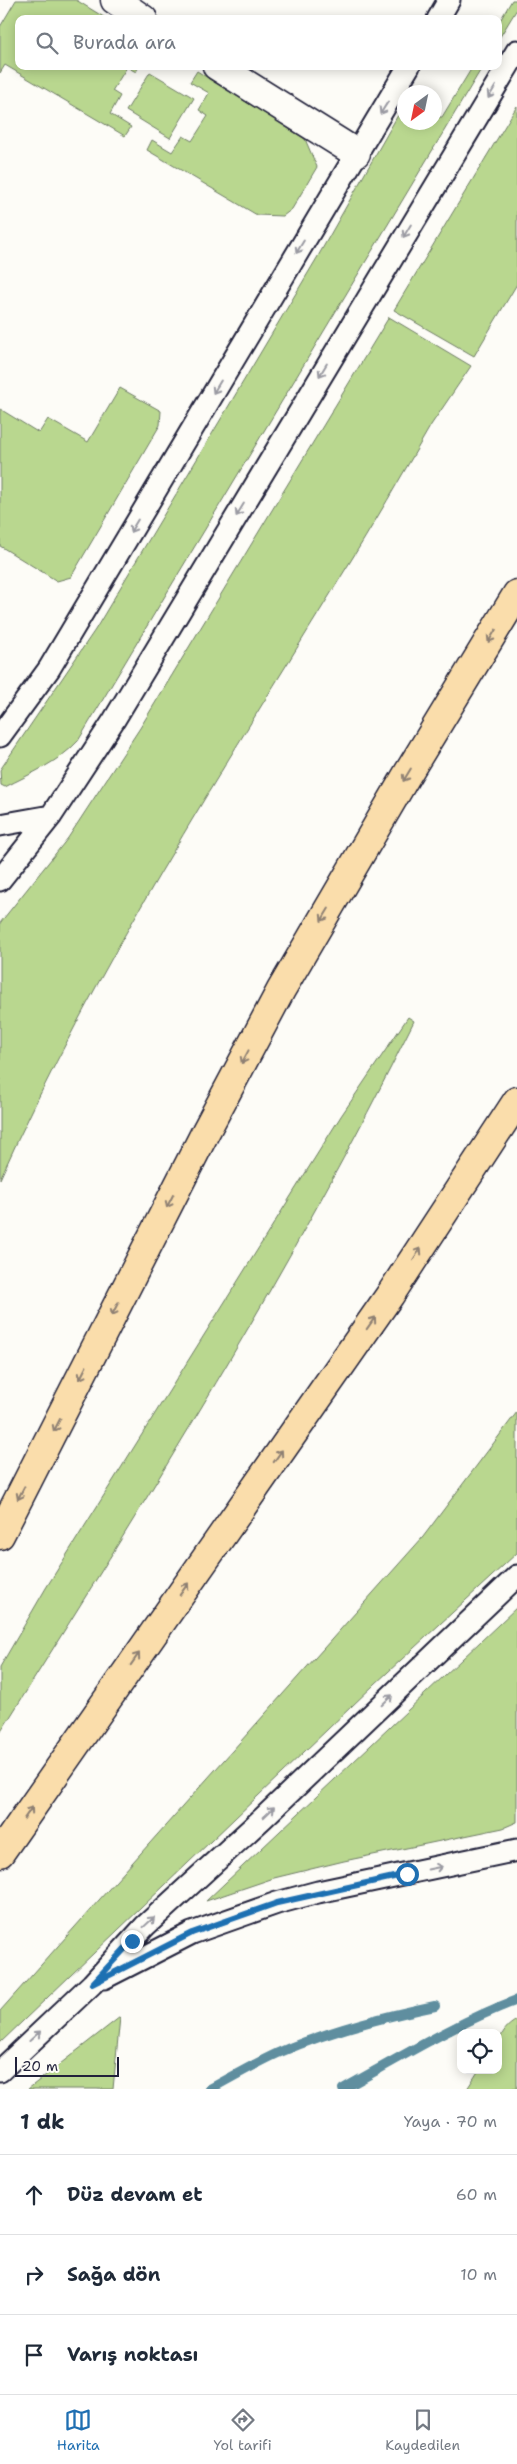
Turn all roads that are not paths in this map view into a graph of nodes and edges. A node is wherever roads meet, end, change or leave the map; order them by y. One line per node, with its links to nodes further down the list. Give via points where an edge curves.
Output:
1 (115, 0): 3 (street)
2 (449, 0): 4 (lane)
3 (137, 15)
4 (440, 15)
5 (517, 51): 11 (lane, one-way to 11, via 114,720)
6 (223, 70): 8 (street)
7 (407, 70): 8 (lane, one-way to 8)
8 (356, 153): 10 (lane, one-way to 10, via 49,669)
9 (517, 594): 15 (highway, one-way to 15, via 281,990)
10 (0, 736)
11 (51, 816): 12 (lane); 13 (lane)
12 (0, 825)
13 (0, 880)
14 (517, 1101): 19 (highway, one-way to 14, via 390,1295)
15 (0, 1535)
16 (517, 1576): 21 (lane, one-way to 16, via 145,1926)
17 (517, 1840): 20 (lane)
18 (517, 1850): 20 (lane)
19 (0, 1853)
20 (478, 1859): 21 (lane, one-way to 20, via 192,1933 277,1903)
21 (92, 1984): 22 (lane, one-way to 21)
22 (0, 2071)

